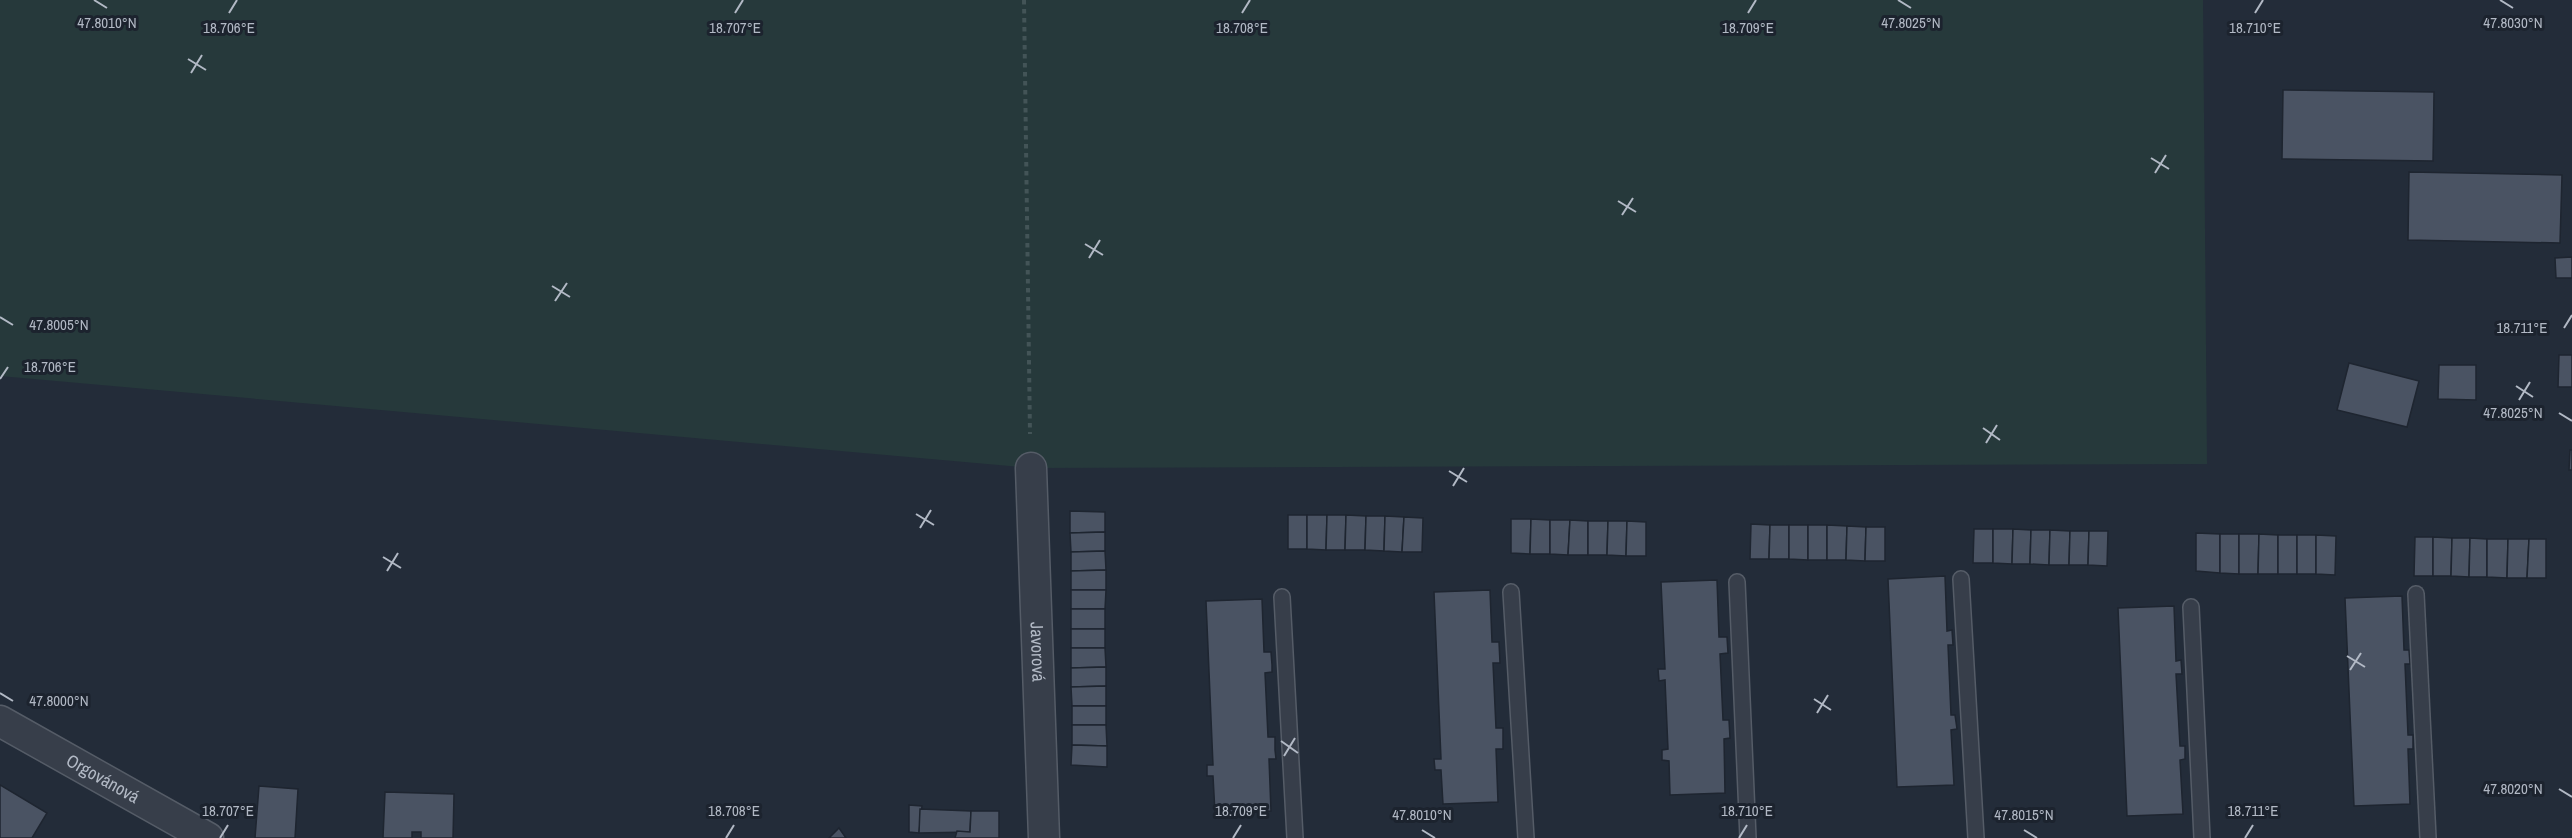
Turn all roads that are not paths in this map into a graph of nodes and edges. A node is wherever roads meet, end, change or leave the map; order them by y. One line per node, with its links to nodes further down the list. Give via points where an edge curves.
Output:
1 (1031, 468): 10 (street, Javorová)
2 (1961, 579): 14 (lane)
3 (1737, 582): 13 (lane)
4 (1511, 592): 12 (lane)
5 (2416, 594): 16 (lane)
6 (1282, 597): 11 (lane)
7 (2191, 607): 15 (lane)
8 (0, 721): 9 (street, Orgovánová)
9 (208, 838)
10 (1044, 838)
11 (1294, 838)
12 (1526, 838)
13 (1748, 838)
14 (1976, 838)
15 (2202, 838)
16 (2428, 838)

